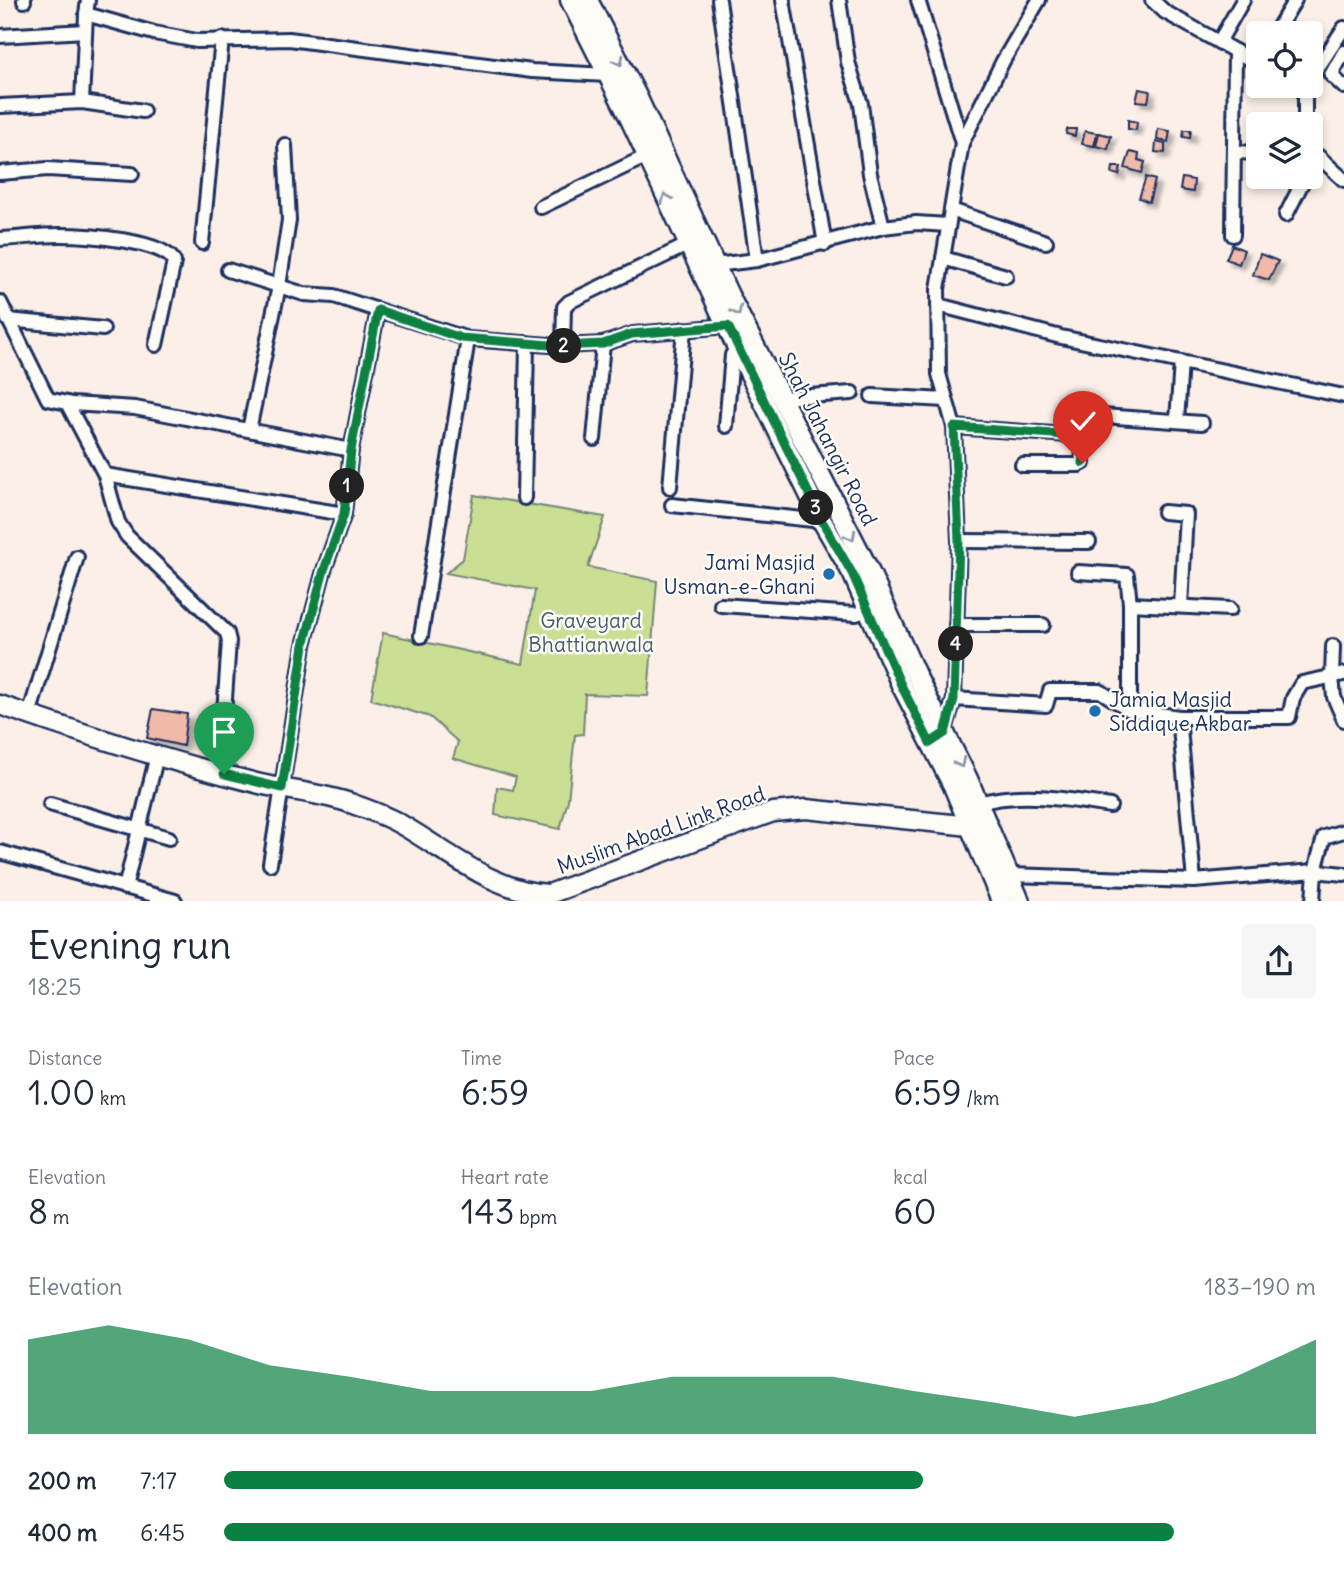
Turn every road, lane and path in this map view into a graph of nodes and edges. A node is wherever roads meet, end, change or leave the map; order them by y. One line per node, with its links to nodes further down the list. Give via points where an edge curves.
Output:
1 (88, 0): 12 (street)
2 (570, 0): 23 (street, Shah Jahangir Road)
3 (719, 0): 52 (street)
4 (783, 0): 49 (street)
5 (839, 0): 44 (street)
6 (918, 0): 30 (street)
7 (1039, 0): 30 (street)
8 (1243, 0): 18 (street)
9 (1295, 0): 13 (street)
10 (590, 1): 53 (street, Shah Jahangir Road, one-way to 53)
11 (1159, 2): 18 (street, via 1165,12)
12 (86, 14): 15 (street); 17 (street, via 197,41)
13 (1282, 21)
14 (1344, 28): 22 (street)
15 (85, 31): 16 (street); 27 (street)
16 (0, 36)
17 (222, 39): 23 (street, via 289,39 532,72); 48 (street)
18 (1219, 42): 19 (street)
19 (1235, 51): 21 (street); 32 (street)
20 (1344, 52): 24 (street)
21 (1246, 57)
22 (1323, 59)
23 (607, 75): 34 (street, Shah Jahangir Road)
24 (1331, 75): 25 (street); 26 (street)
25 (1323, 77)
26 (1344, 87)
27 (82, 102): 28 (street); 29 (street)
28 (0, 106)
29 (143, 111)
30 (962, 143): 41 (street)
31 (285, 145): 56 (street, via 289,220)
32 (1234, 152): 33 (street); 45 (street)
33 (1246, 152)
34 (647, 156): 40 (street); 50 (street, Shah Jahangir Road, one-way to 34)
35 (1323, 161): 38 (street)
36 (0, 173): 37 (street, via 48,169)
37 (132, 174)
38 (1344, 180)
39 (1299, 189): 42 (street)
40 (541, 207)
41 (951, 210): 43 (street); 47 (street)
42 (1286, 215)
43 (948, 225): 44 (street); 51 (street)
44 (883, 227): 49 (street)
45 (1233, 235)
46 (0, 239): 67 (street, via 61,235 129,241 164,250 174,262)
47 (1046, 242)
48 (202, 243)
49 (825, 244): 52 (street)
50 (687, 245): 61 (street, Shah Jahangir Road); 68 (street, via 569,302 564,307)
51 (943, 258): 55 (street); 58 (street)
52 (757, 260): 53 (street)
53 (715, 265): 74 (street, Shah Jahangir Road, one-way to 74)
54 (228, 270): 56 (street)
55 (1006, 276)
56 (279, 286): 59 (street); 81 (street)
57 (0, 302): 60 (street)
58 (938, 305): 70 (street); 75 (street, via 939,374)
59 (378, 310): 64 (street); 84 (street)
60 (8, 320): 62 (street); 76 (street, via 48,399)
61 (728, 326): 63 (street); 69 (street, Shah Jahangir Road)
62 (103, 329)
63 (684, 329): 66 (street, via 632,334); 87 (street)
64 (468, 339): 65 (street); 104 (street)
65 (527, 343): 68 (street); 88 (street)
66 (603, 344): 68 (street); 83 (street)
67 (156, 345)
68 (563, 346)
69 (737, 348): 79 (street, via 732,355); 92 (street, Shah Jahangir Road)
70 (1181, 362): 73 (street); 77 (street)
71 (852, 393): 74 (street)
72 (872, 396): 75 (street)
73 (1344, 396)
74 (781, 398): 113 (street, Shah Jahangir Road, one-way to 113, via 867,566 917,677)
75 (946, 400): 80 (street)
76 (67, 403): 81 (street, via 135,408); 86 (street)
77 (1177, 421): 78 (street); 82 (street, via 1088,415)
78 (1202, 423)
79 (726, 426)
80 (954, 427): 82 (street); 93 (street)
81 (249, 430): 84 (street)
82 (1082, 436): 85 (street, via 1083,463 1079,465)
83 (594, 439)
84 (351, 450): 91 (street)
85 (1022, 465)
86 (105, 475): 91 (street); 115 (street, via 118,522 127,536 227,633)
87 (670, 487)
88 (524, 498)
89 (672, 505): 92 (street)
90 (1164, 512): 99 (street, via 1186,514)
91 (344, 514): 116 (street, via 304,645)
92 (822, 521): 101 (street, Shah Jahangir Road)
93 (959, 541): 94 (street); 102 (street)
94 (1089, 542)
95 (77, 557): 110 (street)
96 (1078, 572): 98 (street, via 1127,575)
97 (721, 604): 101 (street, via 856,614)
98 (1130, 604): 99 (street); 109 (street)
99 (1181, 606): 100 (street)
100 (1230, 608)
101 (868, 610): 113 (street, Shah Jahangir Road)
102 (956, 625): 103 (street); 107 (street)
103 (1043, 625)
104 (421, 636)
105 (1333, 646): 106 (street)
106 (1338, 676): 111 (street, via 1302,683 1289,717); 112 (street, via 1334,697)
107 (954, 699): 109 (street, via 1046,705 1050,691 1100,691); 113 (street)
108 (0, 705): 110 (street)
109 (1130, 710): 111 (street)
110 (29, 715): 114 (street)
111 (1179, 717): 129 (street)
112 (1344, 720)
113 (938, 738): 117 (street, Shah Jahangir Road, one-way to 117); 120 (street, Shah Jahangir Road)
114 (157, 755): 115 (street); 121 (street)
115 (224, 774): 116 (street)
116 (282, 788): 125 (street); 131 (street, via 362,808 399,823 515,890)
117 (979, 803): 119 (street, via 1031,796); 128 (street, Shah Jahangir Road)
118 (50, 804): 121 (street)
119 (1110, 806)
120 (970, 826): 131 (street, Muslim Abad Link Road, via 806,809 773,812); 133 (street, Shah Jahangir Road)
121 (139, 829): 123 (street); 130 (street)
122 (1344, 831): 126 (street, via 1324,837)
123 (169, 838)
124 (0, 852): 130 (street)
125 (270, 864)
126 (1315, 870): 127 (street); 129 (street); 135 (street)
127 (1344, 874)
128 (1010, 875): 129 (street); 134 (street, Shah Jahangir Road)
129 (1194, 881)
130 (125, 888): 132 (street)
131 (556, 898)
132 (168, 900)
133 (1001, 901)
134 (1020, 901)
135 (1313, 901)

